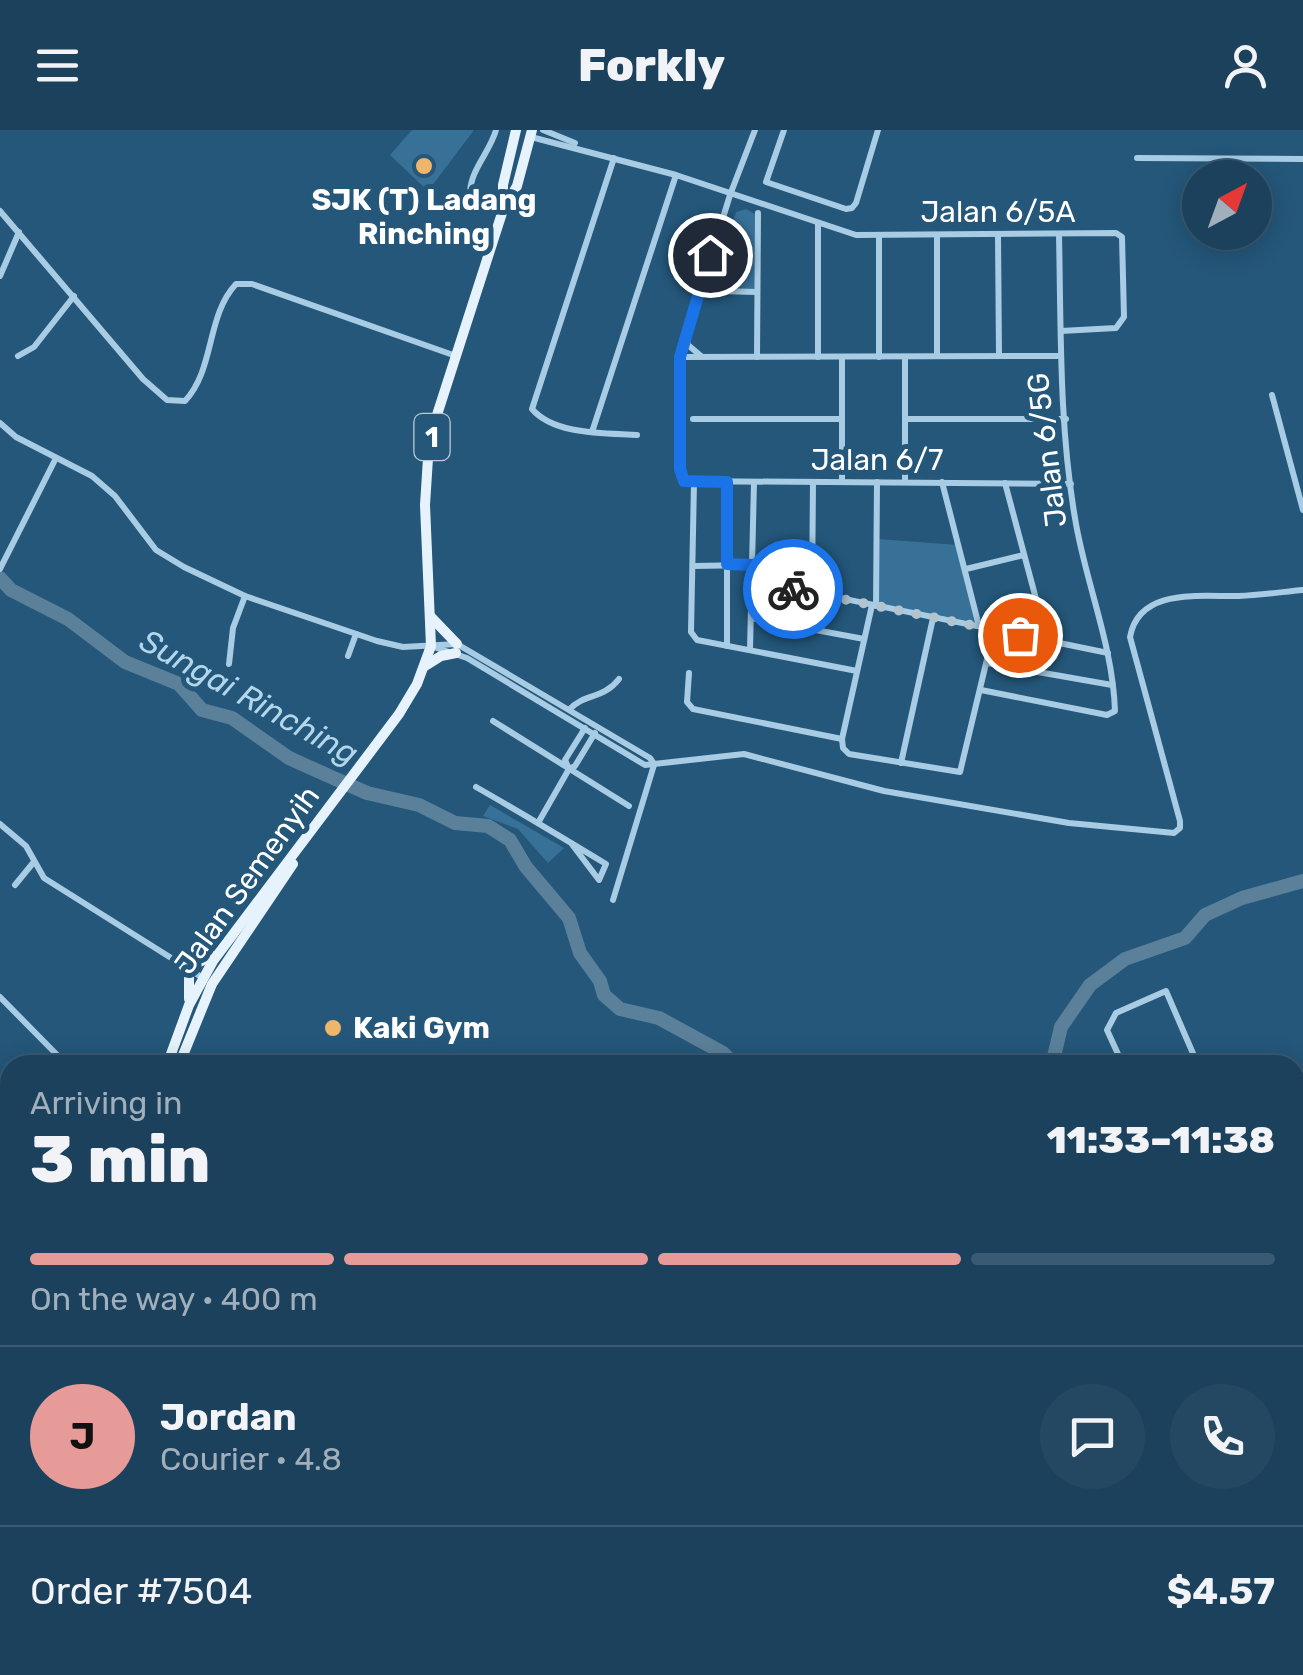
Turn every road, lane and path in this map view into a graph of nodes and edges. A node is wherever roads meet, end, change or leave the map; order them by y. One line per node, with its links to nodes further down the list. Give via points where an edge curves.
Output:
1 (496, 130): 17 (street, via 470,192)
2 (516, 130): 17 (main road, Jalan Semenyih / 1)
3 (543, 130): 8 (street)
4 (755, 130): 13 (street)
5 (784, 130): 6 (street, via 766,182 852,208)
6 (878, 130)
7 (531, 133): 8 (street); 17 (main road, Jalan Semenyih / 1)
8 (590, 151): 9 (street, Jalan 6/5A)
9 (614, 158): 12 (street, Jalan 6/5A); 51 (street, via 532,409 542,420)
10 (1137, 158): 11 (street)
11 (1303, 159)
12 (676, 175): 14 (street, Jalan 6/5A); 51 (street)
13 (736, 176): 14 (street); 15 (street)
14 (730, 195): 15 (street, Jalan 6/5A); 19 (street)
15 (746, 200): 19 (street); 20 (street, Jalan 6/5A)
16 (0, 210): 21 (street)
17 (504, 210): 33 (main road, Jalan Semenyih / 1)
18 (758, 213): 28 (street)
19 (722, 220): 31 (street)
20 (818, 224): 24 (street, Jalan 6/5A); 42 (street)
21 (19, 232): 26 (street); 29 (street)
22 (998, 234): 23 (street, Jalan 6/5A); 25 (street, Jalan 6/5A); 37 (street)
23 (1059, 234): 30 (street); 30 (street, Jalan 6/5A, via 1116,233 1124,243 1121,325)
24 (879, 235): 25 (street, Jalan 6/5A); 34 (street)
25 (937, 235): 36 (street)
26 (0, 276)
27 (716, 292): 28 (street)
28 (757, 292): 41 (street)
29 (74, 296): 32 (street, via 34,347); 33 (street, via 167,400 185,401 196,389 224,296 236,284)
30 (1061, 331): 38 (street)
31 (686, 332): 39 (street); 40 (street, via 688,345)
32 (18, 356)
33 (457, 356): 75 (main road, Jalan Semenyih / 1, via 428,458)
34 (879, 356): 35 (street, Jalan 6/5G); 43 (street, Jalan 6/5G)
35 (904, 356): 36 (street, Jalan 6/5G); 48 (street)
36 (937, 356): 37 (street, Jalan 6/5G)
37 (999, 356): 38 (street, Jalan 6/5G)
38 (1061, 356): 49 (street, Jalan 6/5G)
39 (680, 357): 40 (street, Jalan 6/5G); 44 (street)
40 (702, 357): 41 (street, Jalan 6/5G); 44 (street)
41 (756, 357): 42 (street, Jalan 6/5G)
42 (818, 357): 43 (street, Jalan 6/5G)
43 (842, 357): 47 (street)
44 (680, 380): 54 (street, Jalan 6/7, via 680,469 684,481)
45 (1272, 395): 64 (street)
46 (693, 419): 47 (street)
47 (842, 419): 58 (street)
48 (905, 419): 49 (street); 60 (street)
49 (1066, 419): 63 (street, Jalan 6/5G)
50 (0, 423): 53 (street)
51 (592, 432): 52 (street)
52 (637, 435)
53 (56, 458): 69 (street); 74 (street, via 115,496 156,550)
54 (694, 482): 55 (street, Jalan 6/7); 68 (street)
55 (727, 482): 56 (street, Jalan 6/7); 66 (street)
56 (754, 482): 57 (street, Jalan 6/7); 67 (street)
57 (813, 482): 58 (street, Jalan 6/7); 73 (street)
58 (842, 482): 59 (street, Jalan 6/7)
59 (877, 482): 60 (street, Jalan 6/7); 76 (street)
60 (906, 482): 61 (street, Jalan 6/7)
61 (942, 482): 62 (street, Jalan 6/7); 70 (street)
62 (1005, 483): 63 (street, Jalan 6/7); 65 (street)
63 (1071, 484): 89 (street, Jalan 6/5G)
64 (1303, 510)
65 (1024, 555): 70 (street); 84 (street)
66 (727, 564): 67 (street); 68 (street); 86 (street)
67 (752, 565): 71 (street)
68 (693, 566): 86 (street, via 692,632 697,640)
69 (0, 569)
70 (966, 570): 80 (street)
71 (752, 580): 73 (street); 78 (street)
72 (1303, 590): 106 (street, via 1181,596 1152,605 1132,626 1180,821 1174,833 1068,823 884,791 744,754)
73 (812, 593): 76 (street)
74 (245, 596): 82 (street); 92 (street)
75 (429, 597): 77 (main road, Jalan Semenyih / 1); 85 (main road, Jalan Semenyih / 1)
76 (874, 605): 79 (street); 83 (street)
77 (431, 616): 85 (main road, Jalan Semenyih / 1); 87 (main road)
78 (751, 618): 83 (street); 88 (street)
79 (933, 618): 80 (street); 105 (street)
80 (979, 627): 81 (street)
81 (994, 630): 84 (street); 91 (street)
82 (356, 634): 85 (street); 90 (street)
83 (864, 640): 94 (street)
84 (1046, 640): 89 (street)
85 (428, 646): 87 (street); 93 (main road, Jalan Semenyih / 1); 97 (main road, Jalan Semenyih / 1)
86 (727, 646): 88 (street)
87 (457, 648): 93 (main road); 100 (street); 102 (street)
88 (750, 650): 94 (street)
89 (1108, 654): 98 (street, Jalan 6/5G)
90 (348, 656)
91 (987, 663): 98 (street); 99 (street)
92 (229, 664)
93 (424, 667): 97 (main road, Jalan Semenyih / 1)
94 (857, 671): 104 (street)
95 (690, 673): 104 (street, via 687,702 693,709)
96 (618, 678): 100 (street, via 610,690)
97 (416, 684): 112 (main road, Jalan Semenyih / 1)
98 (1112, 685): 99 (street, Jalan 6/5G, via 1115,711 1107,715)
99 (981, 690): 105 (street, via 960,772)
100 (570, 710): 102 (street)
101 (493, 721): 107 (street)
102 (587, 725): 103 (street); 107 (street, via 565,760)
103 (596, 731): 106 (street); 107 (street)
104 (842, 738): 105 (street, via 849,754)
105 (902, 763)
106 (654, 765): 116 (street)
107 (569, 768): 109 (street); 110 (street)
108 (476, 786): 110 (street)
109 (629, 806)
110 (538, 823): 113 (street)
111 (0, 824): 114 (street)
112 (317, 825): 117 (main road, Jalan Semenyih / 1); 119 (main road, Jalan Semenyih / 1)
113 (570, 843): 113 (street, via 606,864 599,880 595,875)
114 (34, 862): 115 (street); 118 (street, via 44,878)
115 (15, 885)
116 (613, 900)
117 (225, 943): 118 (main road, 1, via 210,959); 119 (main road, Jalan Semenyih / 1)
118 (181, 962): 119 (street); 121 (main road, via 189,975)
119 (208, 981): 121 (main road, Jalan Semenyih / 1); 124 (main road, Jalan Semenyih / 1)
120 (0, 997): 122 (street)
121 (189, 1005): 123 (main road, Jalan Semenyih / 1)
122 (58, 1055)
123 (171, 1055)
124 (182, 1055)
125 (1118, 1055): 126 (street, via 1107,1030 1116,1013 1166,991)
126 (1194, 1055)

